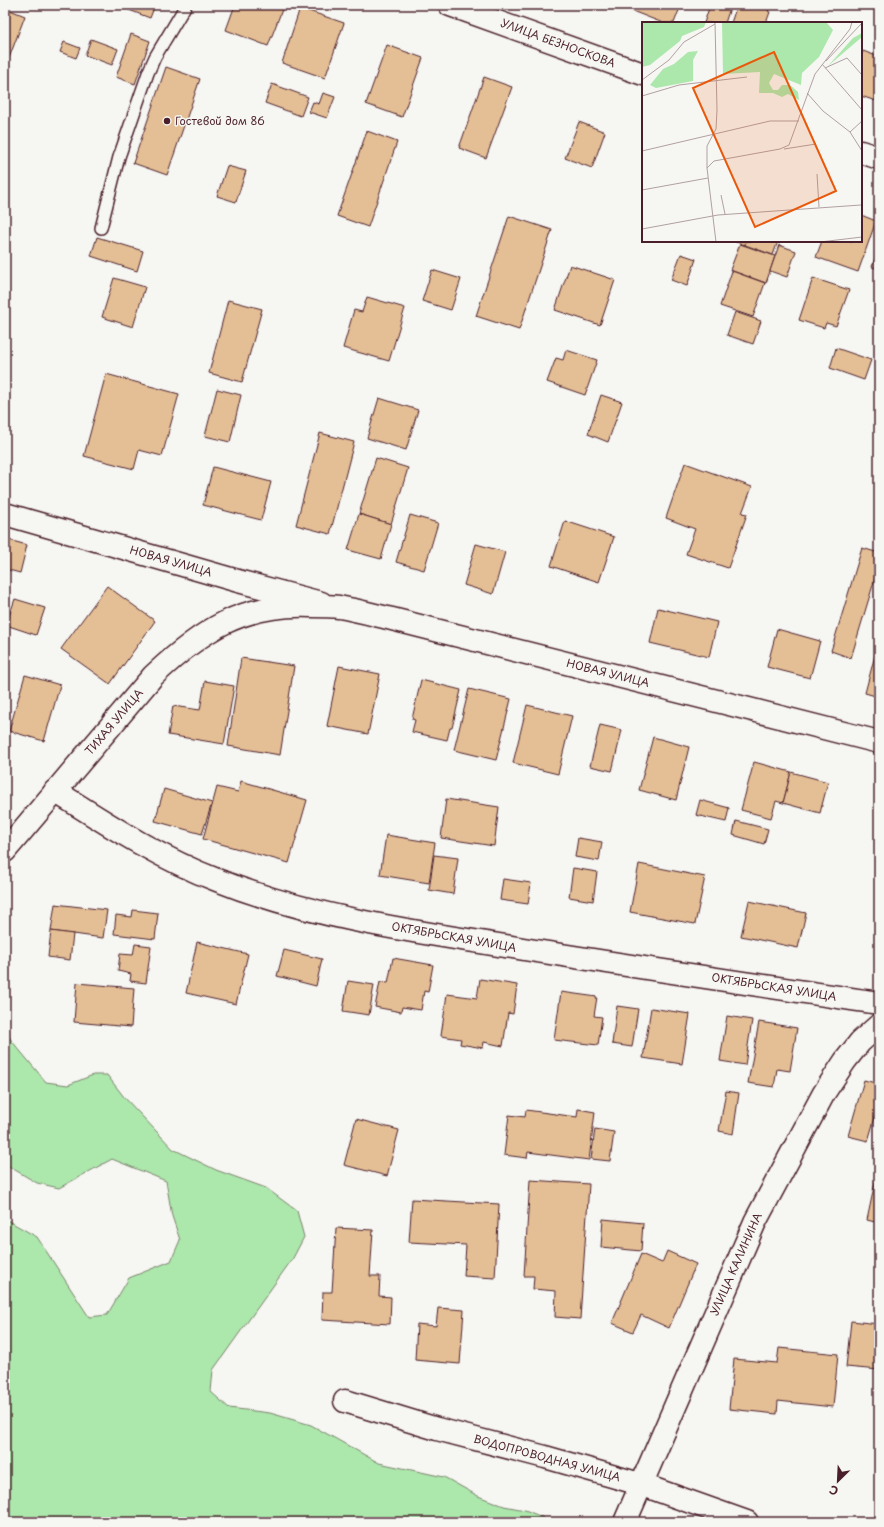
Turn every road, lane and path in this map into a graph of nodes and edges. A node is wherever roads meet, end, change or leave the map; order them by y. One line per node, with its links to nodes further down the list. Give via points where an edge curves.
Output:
1 (186, 5): 6 (lane, via 148,73 119,157)
2 (450, 5): 3 (street, УЛИЦА БЕЗНОСКОВА)
3 (642, 74)
4 (862, 152): 5 (street)
5 (879, 158)
6 (101, 228)
7 (5, 514): 8 (street, НОВАЯ УЛИЦА)
8 (338, 607): 9 (street, НОВАЯ УЛИЦА, via 295,605); 10 (street, НОВАЯ УЛИЦА)
9 (241, 615): 11 (street, ТИХАЯ УЛИЦА, via 211,629 180,650 153,676)
10 (879, 742)
11 (55, 791): 12 (street, ТИХАЯ УЛИЦА); 13 (street, ОКТЯБРЬСКАЯ УЛИЦА, via 121,833 180,864 217,880 318,911 426,934)
12 (5, 851)
13 (879, 1003)
14 (879, 1025): 16 (street, УЛИЦА КАЛИНИНА, via 860,1042 824,1093 755,1222)
15 (345, 1400): 16 (street, ВОДОПРОВОДНАЯ УЛИЦА, via 437,1429)
16 (640, 1484): 17 (street, УЛИЦА КАЛИНИНА); 18 (street, ВОДОПРОВОДНАЯ УЛИЦА)
17 (625, 1522)
18 (746, 1522)

